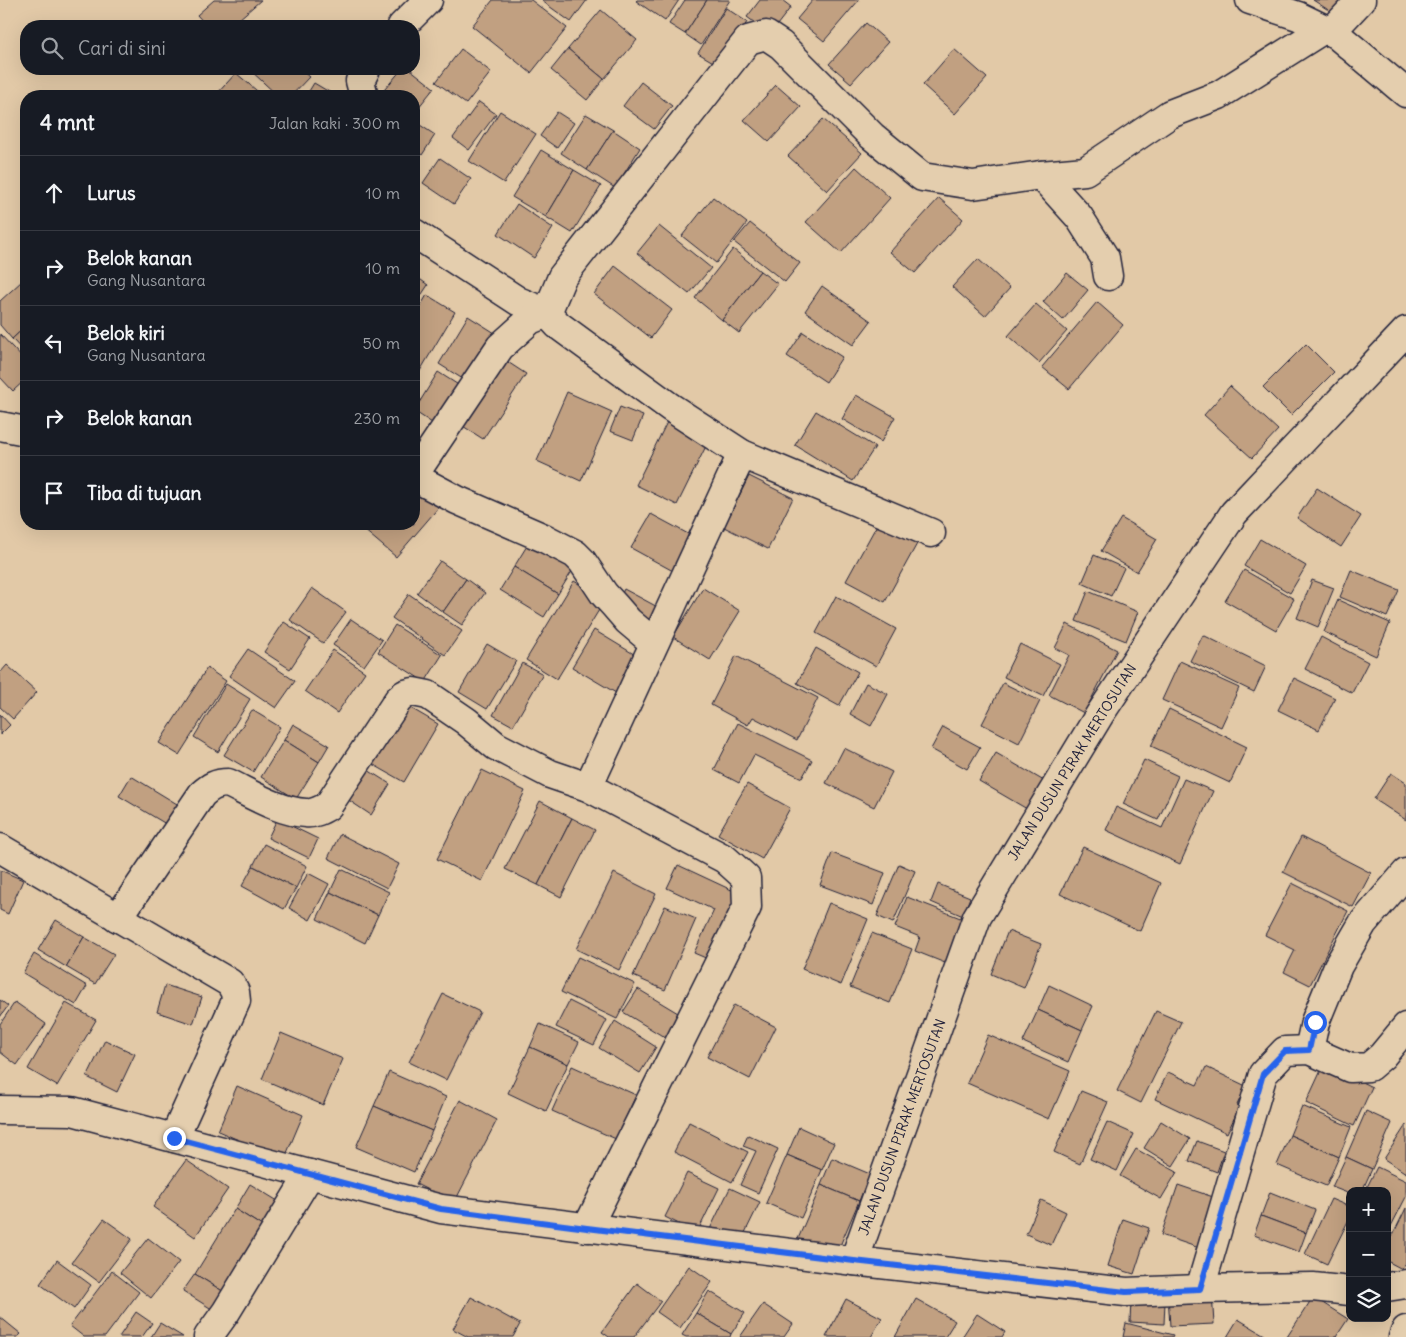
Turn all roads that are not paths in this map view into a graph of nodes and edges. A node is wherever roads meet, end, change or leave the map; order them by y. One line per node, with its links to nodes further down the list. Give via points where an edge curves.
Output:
1 (428, 0): 4 (street)
2 (1250, 0): 5 (street)
3 (1361, 0): 5 (street)
4 (408, 20)
5 (1328, 30): 8 (street); 9 (street, via 1219,96 1170,114 1084,171)
6 (363, 75): 7 (street, via 360,81)
7 (362, 90)
8 (1406, 94)
9 (1041, 175): 11 (street, via 1078,217 1105,258); 12 (street, via 973,185 922,177 872,136 780,45 766,35 748,40 562,277)
10 (420, 237): 12 (street, via 518,301)
11 (1108, 276)
12 (547, 313): 16 (street, via 558,325 670,407); 17 (street, via 530,320 500,347)
13 (1406, 331): 31 (street, JALAN DUSUN PIRAK MERTOSUTAN, via 1234,513 1100,714 982,908)
14 (0, 426): 15 (street)
15 (20, 430)
16 (742, 454): 19 (street); 20 (street)
17 (420, 467)
18 (420, 479): 20 (street, via 457,500 567,549 582,561 604,594 628,621)
19 (931, 533)
20 (654, 643): 21 (street)
21 (588, 787): 24 (street, via 550,774 496,746 428,695 405,694 328,806 318,812 282,808 228,783 211,786 202,794); 30 (street, via 725,859 746,878 747,907)
22 (0, 848): 24 (street)
23 (1406, 872): 26 (street, via 1363,923 1338,966 1315,1022)
24 (118, 918): 28 (street, via 230,984 235,992 236,1001)
25 (1406, 1027): 26 (street, via 1369,1067 1350,1068)
26 (1309, 1050): 34 (street, via 1285,1051 1263,1074)
27 (0, 1110): 28 (street, via 72,1111)
28 (174, 1138): 29 (street)
29 (310, 1174): 30 (street, via 441,1209); 37 (street)
30 (587, 1228): 31 (street)
31 (854, 1261): 34 (street, via 1126,1292)
32 (1406, 1284): 33 (street)
33 (1391, 1286)
34 (1200, 1289): 35 (street, via 1313,1287)
35 (1346, 1291)
36 (1406, 1330): 38 (street)
37 (208, 1337)
38 (1403, 1337)

